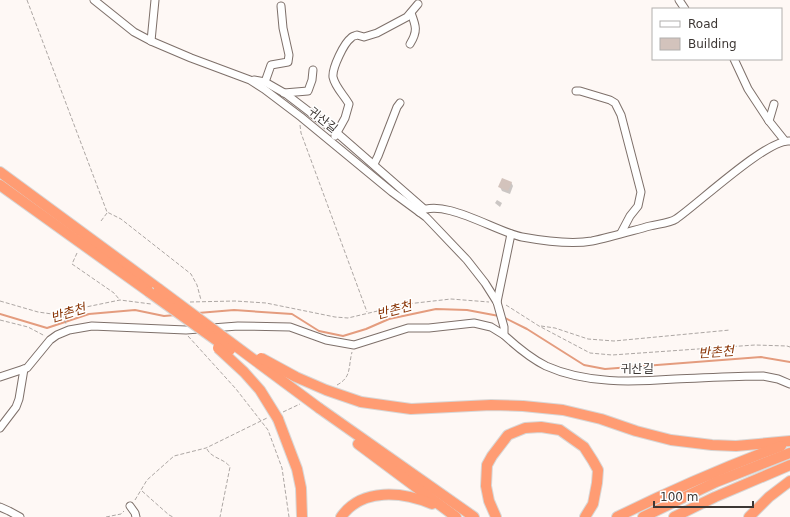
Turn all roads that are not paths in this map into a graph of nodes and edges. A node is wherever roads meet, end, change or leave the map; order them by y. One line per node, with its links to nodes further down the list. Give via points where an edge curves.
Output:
1 (94, 0): 6 (street, 귀산길, via 134,32)
2 (155, 0): 6 (street)
3 (418, 4): 5 (street)
4 (281, 6): 11 (street, via 288,62 271,65)
5 (410, 13): 7 (street, via 416,29); 17 (street, via 377,33 364,37 356,35 342,51 333,77 349,104)
6 (150, 41): 10 (street, 귀산길)
7 (410, 44)
8 (734, 60): 16 (street, via 748,89)
9 (313, 70): 13 (street, via 308,91)
10 (250, 80): 11 (street); 19 (street, 귀산길)
11 (265, 82): 13 (street)
12 (576, 91): 24 (street, via 610,100 615,103 621,115 641,192 638,206)
13 (283, 93): 17 (street)
14 (400, 103): 20 (street)
15 (774, 104): 16 (street)
16 (769, 121): 18 (street)
17 (337, 133): 19 (street); 20 (street)
18 (787, 141): 24 (street, via 758,155 675,220)
19 (331, 142): 23 (street, 귀산길)
20 (374, 164): 23 (street)
21 (0, 172): 26 (highway)
22 (0, 185): 26 (highway)
23 (422, 211): 25 (street, via 438,208 448,210); 27 (street, 귀산길, via 467,260)
24 (621, 233): 25 (street, via 591,241 569,243)
25 (511, 234): 27 (street)
26 (154, 290): 28 (highway, bridge); 30 (highway, bridge)
27 (498, 305): 29 (street)
28 (171, 308): 34 (highway, bridge); 44 (highway, bridge, via 244,372 260,390 275,417 297,469 301,488)
29 (504, 336): 31 (street, 귀산길, via 491,327 474,324 408,328 354,346 326,340 290,327 238,326 183,330 92,326 57,335 27,368); 33 (street, 귀산길, via 546,365 583,377 622,381 763,376)
30 (228, 340): 34 (highway, bridge); 36 (highway, bridge, via 296,377 361,402 410,409 523,406 563,410 671,440 736,446)
31 (24, 368): 32 (street); 35 (street, via 16,408)
32 (0, 376)
33 (790, 384)
34 (310, 407): 46 (highway); 47 (highway)
35 (0, 428)
36 (790, 442): 50 (highway, via 662,495)
37 (790, 453): 51 (highway, via 716,482)
38 (790, 465): 52 (highway)
39 (790, 481): 53 (highway)
40 (130, 506): 43 (street)
41 (0, 507): 42 (street)
42 (20, 517)
43 (136, 517)
44 (302, 517)
45 (341, 517): 46 (highway, via 345,511 359,502 376,495 393,494 419,498)
46 (455, 517)
47 (474, 517)
48 (496, 517): 49 (highway, via 486,486 487,465 508,436 525,428 541,427 560,430 570,436 584,447 598,470 593,504)
49 (585, 517)
50 (617, 517)
51 (643, 517)
52 (674, 517)
53 (749, 517)

